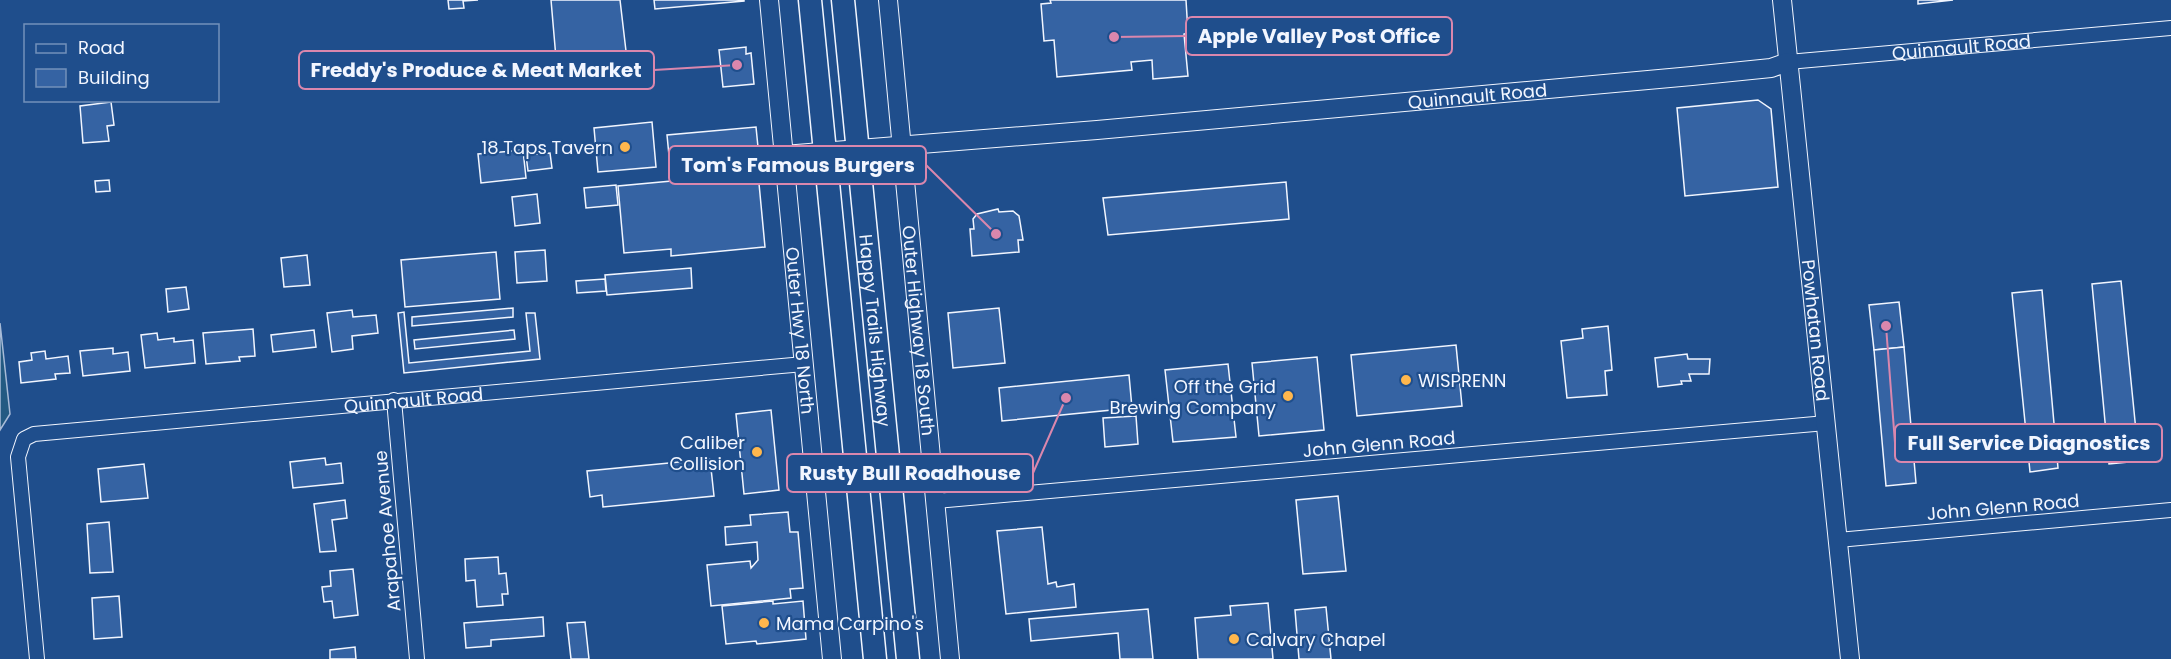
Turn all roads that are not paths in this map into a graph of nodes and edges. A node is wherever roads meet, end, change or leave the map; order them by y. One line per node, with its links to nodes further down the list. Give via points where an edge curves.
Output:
1 (769, 0): 11 (street, Outer Hwy 18 North)
2 (810, 0): 10 (main road, Happy Trails Highway)
3 (843, 0): 9 (main road, Happy Trails Highway)
4 (888, 0): 8 (street, Outer Highway 18 South)
5 (1782, 0): 7 (street, Powhatan Road)
6 (2171, 28): 7 (street, Quinnault Road)
7 (1788, 62): 8 (street, Quinnault Road, via 1771,68 1692,76); 14 (street, Powhatan Road)
8 (902, 146): 9 (street, Quinnault Road); 15 (street, Outer Highway 18 South)
9 (858, 150): 10 (street, Quinnault Road); 22 (main road, Happy Trails Highway)
10 (826, 152): 11 (street, Quinnault Road); 21 (main road, Happy Trails Highway)
11 (784, 155): 12 (street, Outer Hwy 18 North)
12 (804, 364): 13 (street, Quinnault Road); 20 (street, Outer Hwy 18 North)
13 (394, 400): 18 (street, Quinnault Road, via 46,432 24,440 18,457); 19 (street, Arapahoe Avenue)
14 (1826, 423): 15 (street, John Glenn Road); 17 (street, Powhatan Road)
15 (936, 501): 23 (street, Outer Highway 18 South)
16 (2171, 510): 17 (street, John Glenn Road)
17 (1838, 540): 24 (street, Powhatan Road)
18 (37, 659)
19 (417, 659)
20 (832, 659)
21 (874, 659)
22 (908, 659)
23 (950, 659)
24 (1850, 659)

